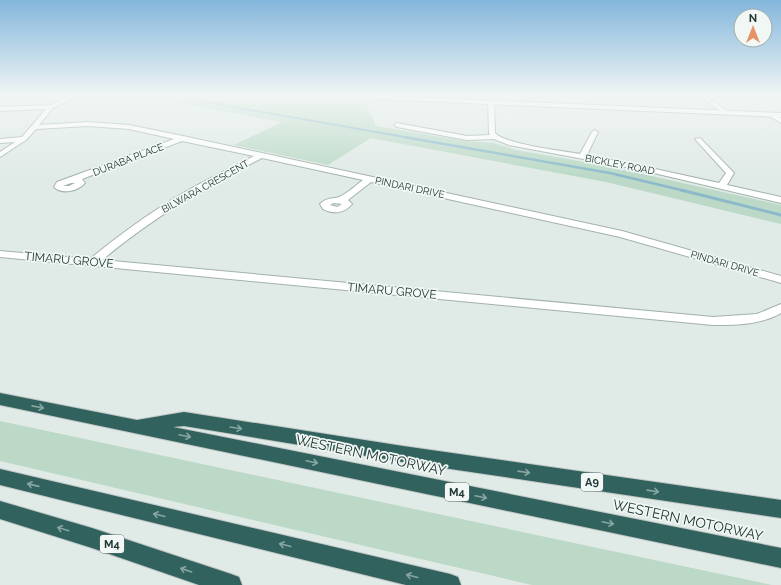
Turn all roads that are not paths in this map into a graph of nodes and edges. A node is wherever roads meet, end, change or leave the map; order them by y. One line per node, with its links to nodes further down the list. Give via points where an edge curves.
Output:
1 (38, 122): 4 (street)
2 (492, 122): 6 (street)
3 (397, 125): 6 (street, via 467,138)
4 (34, 127): 7 (street, PINDARI DRIVE, via 110,124); 8 (street)
5 (595, 132): 13 (street)
6 (495, 137): 13 (street, BICKLEY ROAD, via 521,146)
7 (183, 138): 12 (street, PINDARI DRIVE); 15 (street, DURABA PLACE)
8 (24, 139): 10 (street); 11 (street)
9 (698, 140): 16 (street, via 730,173)
10 (0, 141)
11 (0, 155)
12 (262, 155): 14 (street, PINDARI DRIVE); 20 (street, BILWARA CRESCENT, via 170,205)
13 (582, 157): 16 (street, BICKLEY ROAD)
14 (370, 179): 17 (street); 21 (street, PINDARI DRIVE, via 629,235)
15 (73, 180)
16 (722, 186): 18 (street, BICKLEY ROAD)
17 (342, 200)
18 (781, 200)
19 (0, 254): 20 (street, TIMARU GROVE)
20 (92, 263): 22 (street, TIMARU GROVE, via 712,321 750,319)
21 (781, 280)
22 (780, 309)
23 (0, 399): 24 (highway, WESTERN MOTORWAY / M4, one-way to 24)
24 (133, 426): 26 (highway, A9, one-way to 26, via 184,419); 28 (highway, WESTERN MOTORWAY / M4, one-way to 28)
25 (0, 477): 30 (highway, one-way to 25)
26 (781, 509)
27 (0, 510): 29 (highway, M4, one-way to 27)
28 (781, 558)
29 (231, 585)
30 (450, 585)

